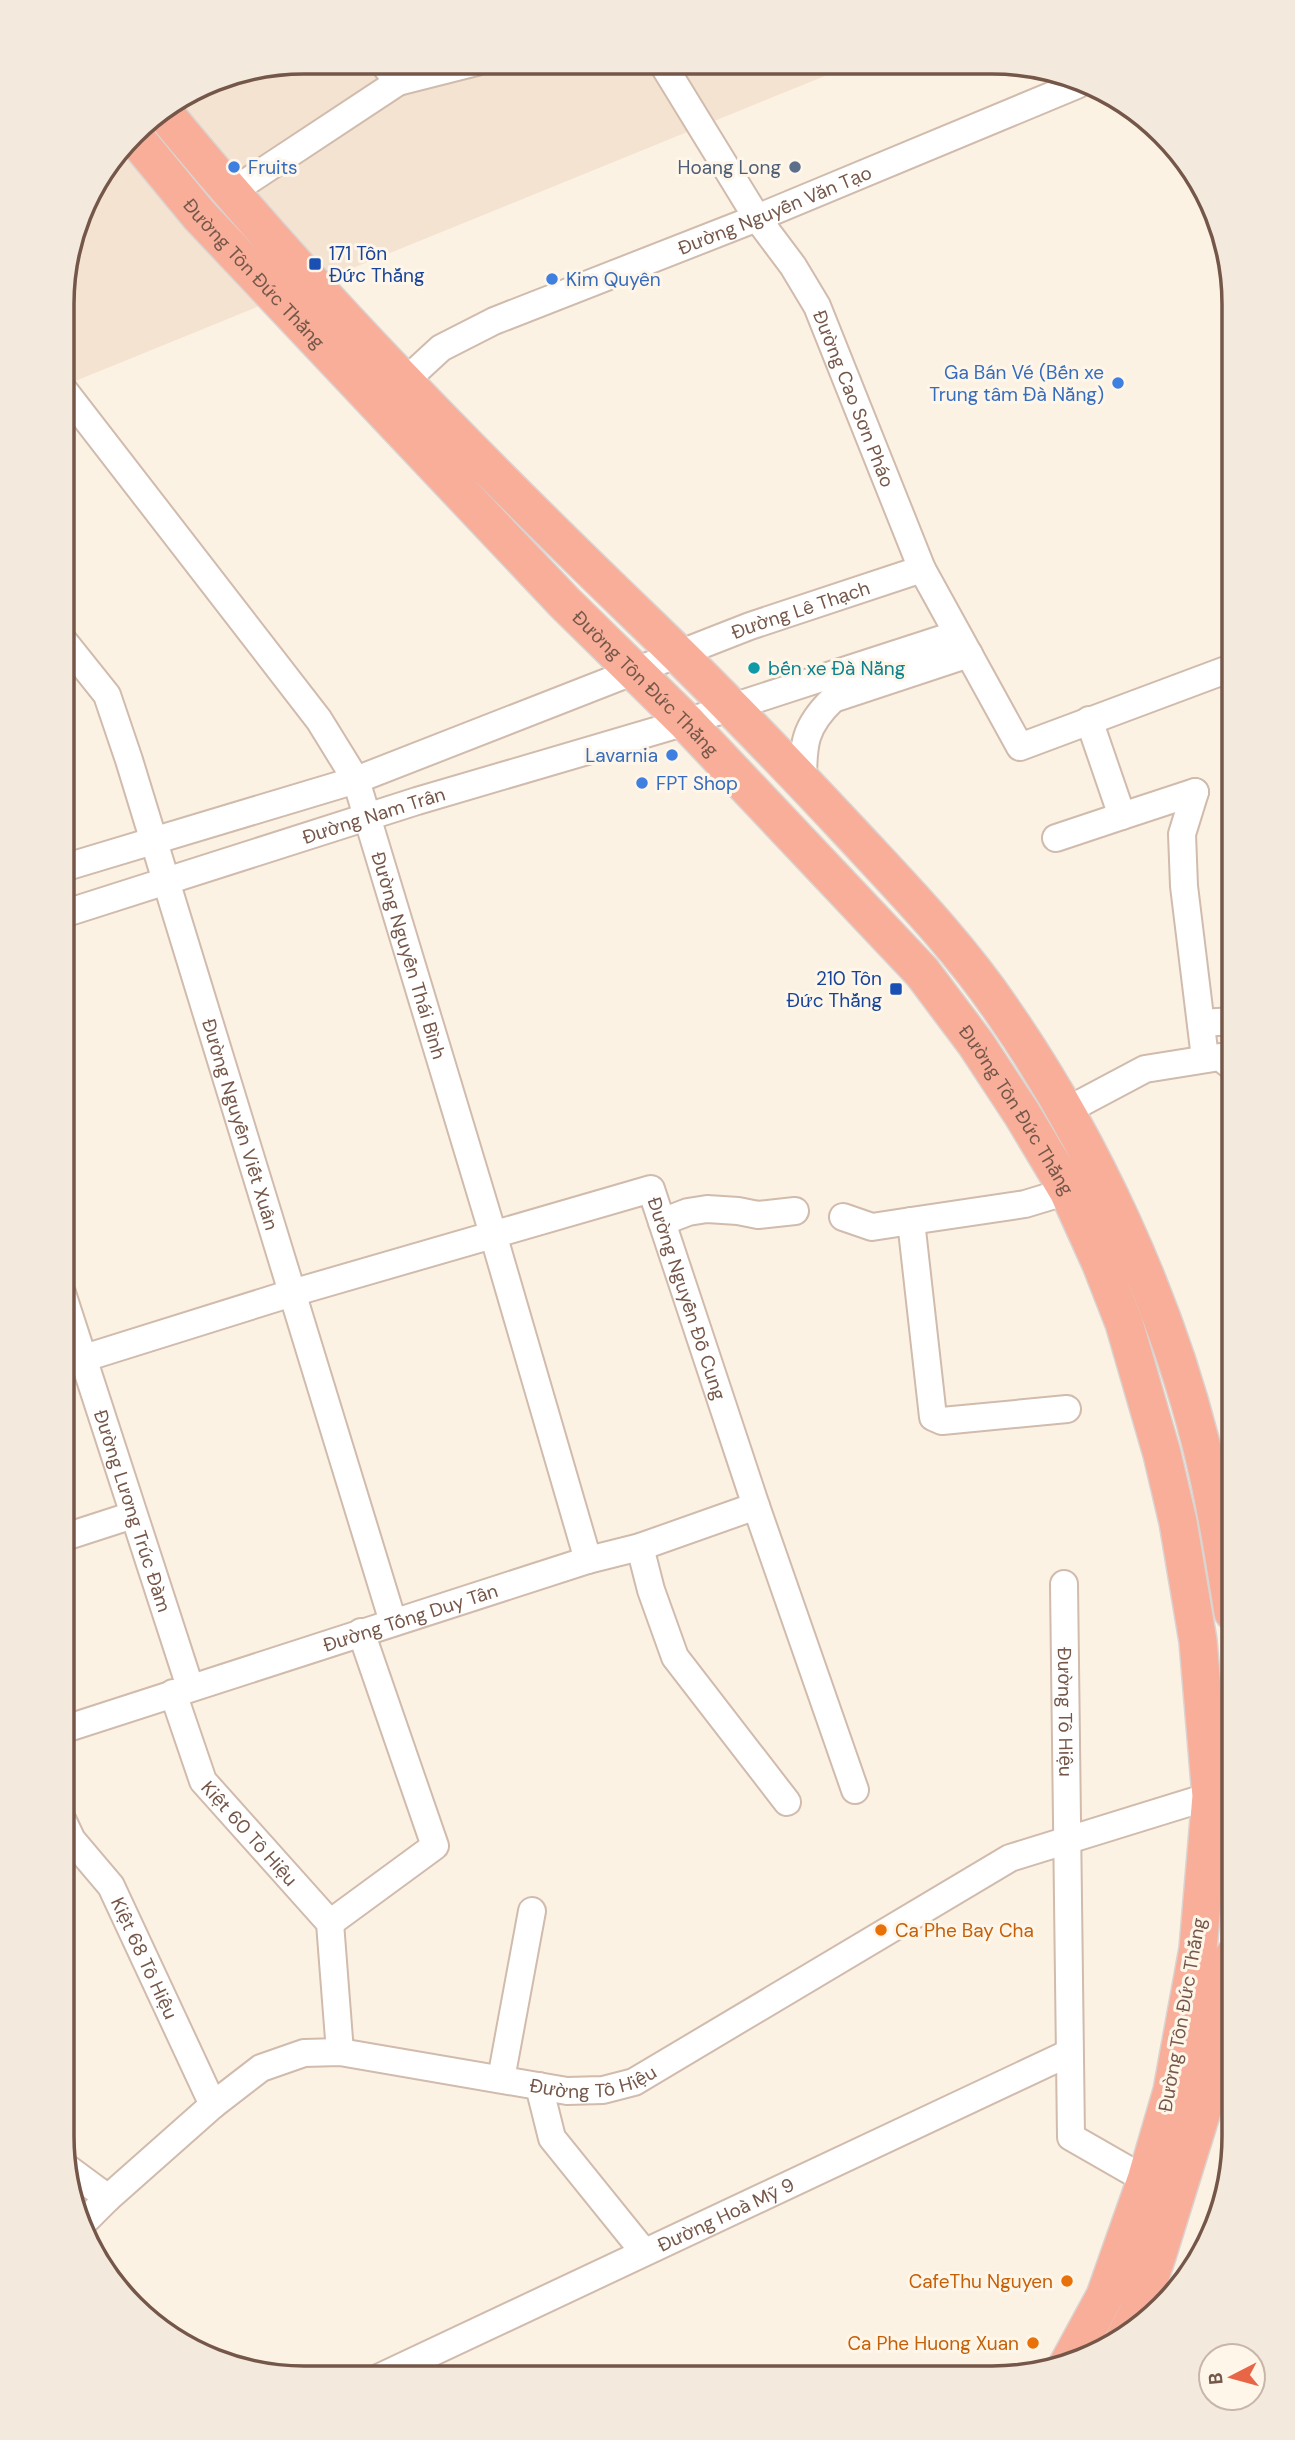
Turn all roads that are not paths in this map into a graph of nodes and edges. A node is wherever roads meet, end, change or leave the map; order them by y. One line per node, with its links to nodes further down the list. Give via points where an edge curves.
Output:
1 (387, 74): 6 (street)
2 (669, 74): 7 (street, Đường Cao Sơn Pháo)
3 (1070, 88): 7 (street, Đường Nguyễn Văn Tạo)
4 (168, 118): 6 (highway, Đường Tôn Đức Thắng)
5 (139, 143): 15 (highway, Đường Tôn Đức Thắng, via 199,215)
6 (230, 193): 8 (highway, Đường Tôn Đức Thắng)
7 (757, 218): 8 (street, Đường Nguyễn Văn Tạo, via 494,321 441,348); 10 (street, Đường Cao Sơn Pháo, via 817,306)
8 (403, 383): 13 (highway, Đường Tôn Đức Thắng)
9 (74, 403): 19 (street, Đường Nguyễn Thái Bình, via 319,720)
10 (922, 569): 11 (street, Đường Cao Sơn Pháo); 13 (street, Đường Lê Thạch)
11 (963, 644): 16 (street); 17 (street, Đường Cao Sơn Pháo, via 1020,747); 20 (street, via 833,699 808,732)
12 (74, 654): 24 (street, Đường Nguyễn Viết Xuân, via 107,695)
13 (680, 654): 15 (street, Đường Lê Thạch); 16 (highway, Đường Tôn Đức Thắng)
14 (1222, 671): 17 (street)
15 (635, 672): 18 (highway, Đường Tôn Đức Thắng); 19 (street, Đường Nam Trân)
16 (733, 707): 18 (street, Đường Nam Trân); 20 (highway, Đường Tôn Đức Thắng)
17 (1089, 720): 21 (street)
18 (686, 722): 22 (street, Đường Nam Trân); 33 (highway, Đường Tôn Đức Thắng, via 922,972 984,1055)
19 (356, 780): 22 (street, Đường Nguyễn Thái Bình); 24 (street, Đường Nam Trân)
20 (803, 782): 32 (highway, Đường Tôn Đức Thắng, via 940,928 1006,1015)
21 (1122, 816): 23 (street); 29 (street, via 1195,792 1182,834)
22 (367, 817): 26 (street, Đường Nam Trân); 38 (street, Đường Nguyễn Thái Bình)
23 (1056, 838)
24 (154, 839): 25 (street, Đường Nam Trân); 26 (street, Đường Nguyễn Viết Xuân)
25 (74, 864)
26 (166, 880): 27 (street, Đường Nam Trân); 39 (street, Đường Nguyễn Viết Xuân)
27 (74, 910)
28 (1222, 1022): 29 (street)
29 (1200, 1023): 30 (street)
30 (1205, 1058): 31 (street); 32 (street, via 1145,1069)
31 (1222, 1058)
32 (1064, 1112): 43 (highway, Đường Tôn Đức Thắng, via 1136,1254)
33 (1068, 1191): 36 (street, via 1026,1204); 44 (highway, Đường Tôn Đức Thắng, via 1124,1323)
34 (795, 1211): 37 (street, via 758,1215 707,1209)
35 (843, 1217): 36 (street, via 872,1227)
36 (911, 1220): 42 (street, via 933,1417 942,1421)
37 (662, 1223): 38 (street, Đường Nguyễn Đỗ Cung, via 651,1189); 45 (street, Đường Nguyễn Đỗ Cung)
38 (493, 1234): 39 (street, Đường Nguyễn Đỗ Cung); 50 (street, Đường Nguyễn Thái Bình)
39 (292, 1293): 40 (street, Đường Nguyễn Đỗ Cung); 52 (street, Đường Nguyễn Viết Xuân)
40 (74, 1362)
41 (74, 1365): 46 (street, Đường Lương Trúc Đàm)
42 (1067, 1409)
43 (1201, 1443): 44 (highway); 48 (highway, Đường Tôn Đức Thắng)
44 (1162, 1454): 56 (highway, Đường Tôn Đức Thắng, via 1190,1582)
45 (757, 1506): 49 (street, Đường Tống Duy Tân); 57 (street, Đường Nguyễn Đỗ Cung)
46 (133, 1515): 47 (street); 54 (street, Đường Lương Trúc Đàm)
47 (74, 1534)
48 (1221, 1537)
49 (640, 1547): 50 (street, Đường Tống Duy Tân); 60 (street, via 676,1657)
50 (588, 1560): 52 (street, Đường Tống Duy Tân)
51 (1064, 1584): 61 (street, Đường Tô Hiệu)
52 (393, 1622): 53 (street, Đường Tống Duy Tân)
53 (362, 1632): 54 (street, Đường Tống Duy Tân); 64 (street, via 435,1846)
54 (181, 1690): 55 (street, Đường Tống Duy Tân); 64 (street, Kiệt 60 Tô Hiệu, via 203,1781)
55 (74, 1726)
56 (1221, 1788)
57 (855, 1790)
58 (1222, 1793): 61 (street, Đường Tô Hiệu)
59 (1221, 1798): 72 (highway, Đường Tôn Đức Thắng, via 1172,2091)
60 (787, 1802)
61 (1067, 1840): 67 (street, Đường Tô Hiệu); 69 (street, Đường Tô Hiệu, via 999,1864 634,2082 603,2090)
62 (74, 1845): 70 (street, Kiệt 68 Tô Hiệu, via 111,1886)
63 (532, 1911): 68 (street)
64 (330, 1923): 66 (street)
65 (1221, 2019): 76 (highway, Đường Tôn Đức Thắng, via 1206,2098)
66 (340, 2052): 68 (street, Đường Tô Hiệu); 70 (street, Đường Tô Hiệu, via 304,2053 261,2068)
67 (1069, 2053): 72 (street, Đường Tô Hiệu, via 1071,2137); 75 (street, Đường Hoà Mỹ 9)
68 (501, 2078): 69 (street, Đường Tô Hiệu)
69 (539, 2086): 75 (street, via 552,2138)
70 (213, 2105): 73 (street, Đường Tô Hiệu)
71 (77, 2175): 73 (street)
72 (1146, 2180): 79 (highway, Đường Tôn Đức Thắng, via 1105,2296)
73 (108, 2198): 74 (street, Đường Tô Hiệu)
74 (89, 2217)
75 (644, 2252): 80 (street, Đường Hoà Mỹ 9)
76 (1158, 2253): 77 (highway); 78 (highway, Đường Tôn Đức Thắng)
77 (1158, 2295)
78 (1137, 2314)
79 (1076, 2350)
80 (403, 2366)

